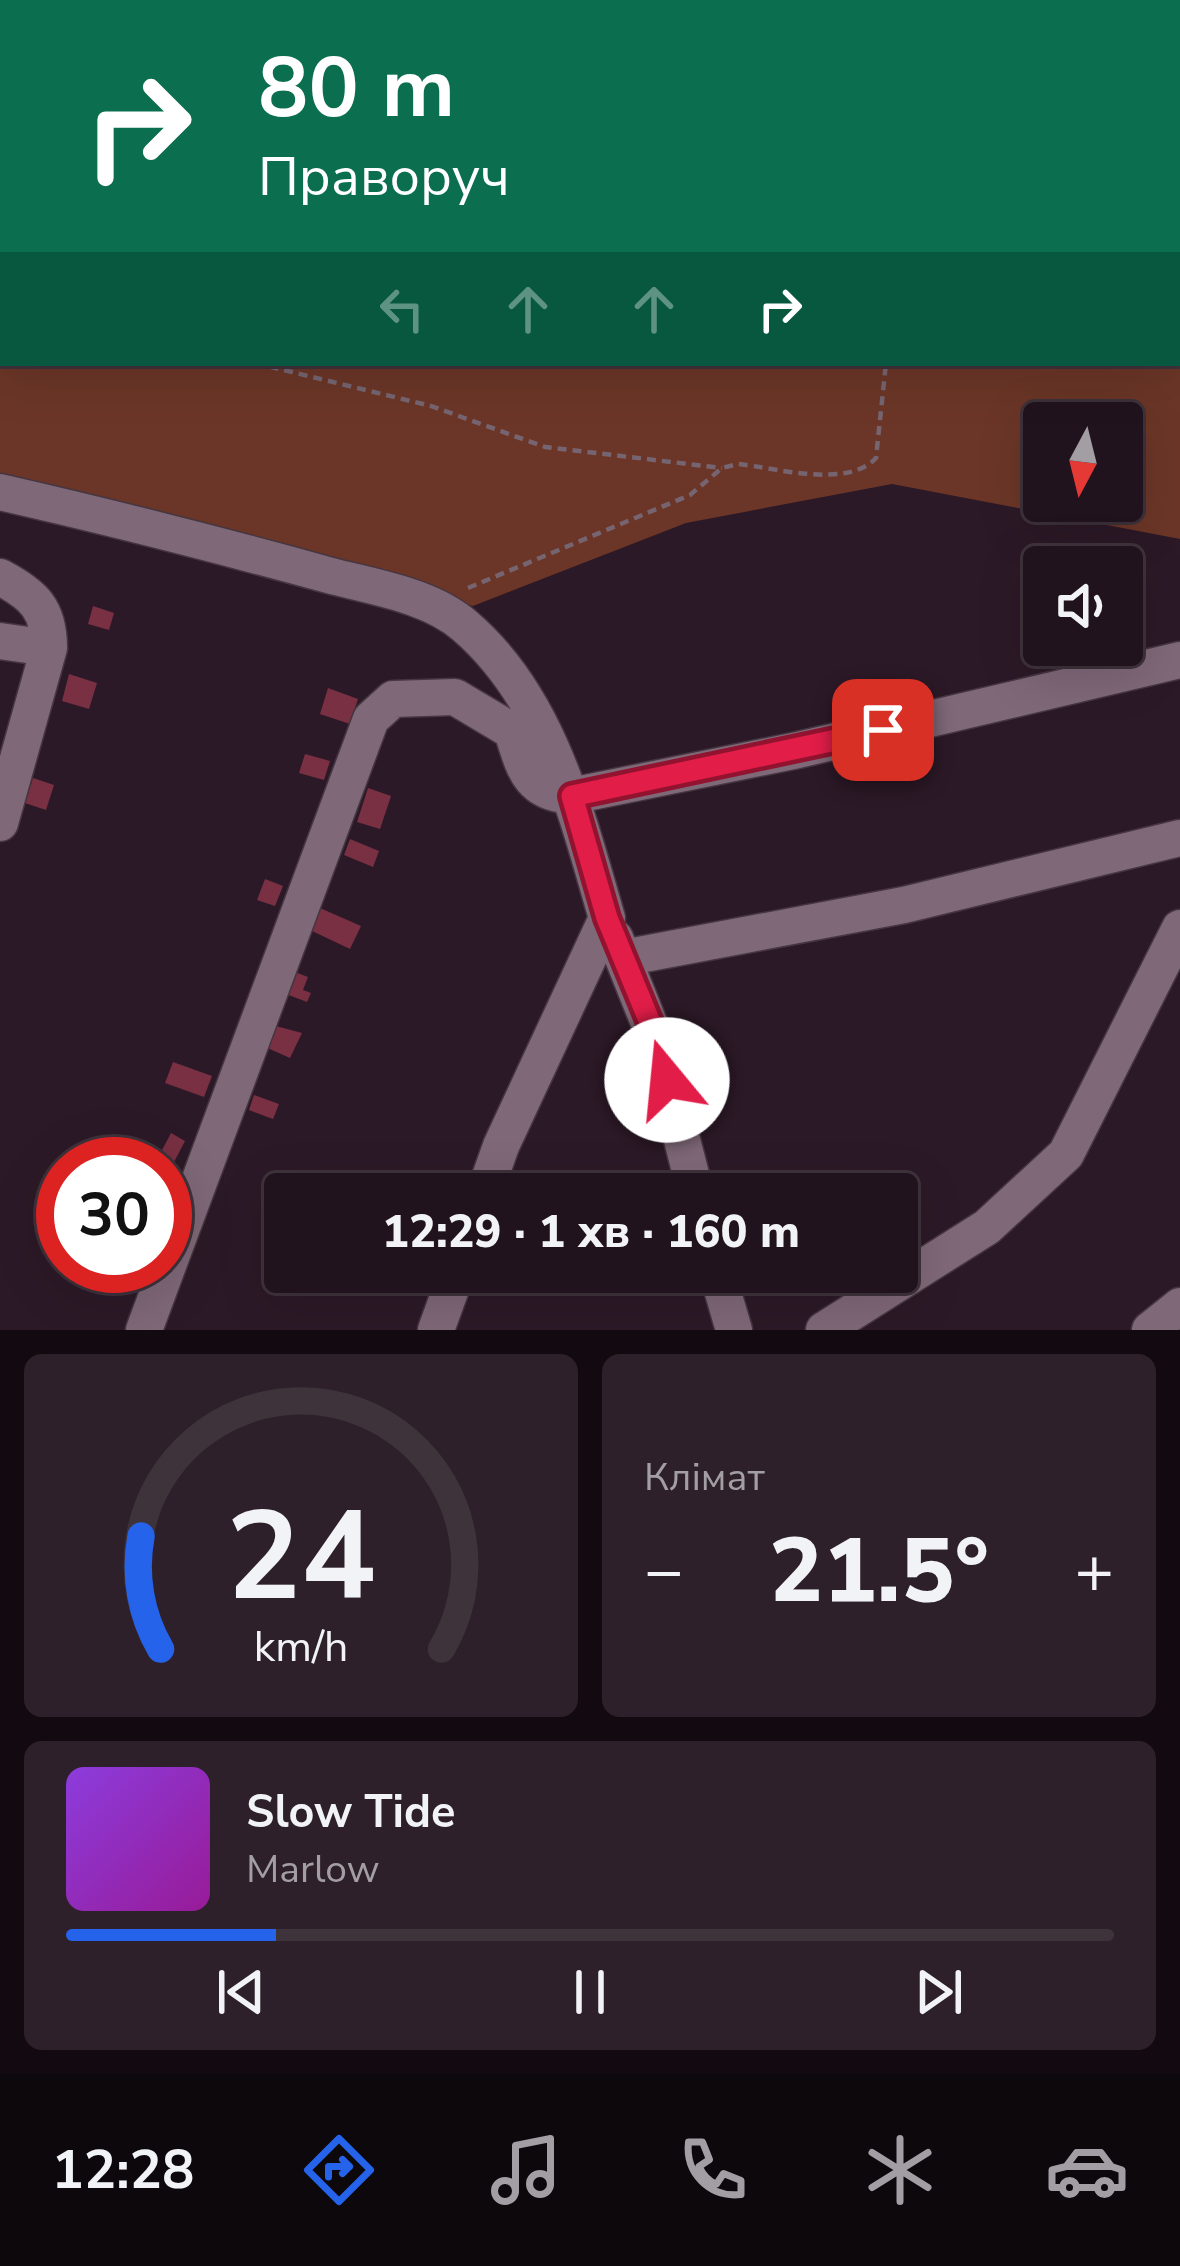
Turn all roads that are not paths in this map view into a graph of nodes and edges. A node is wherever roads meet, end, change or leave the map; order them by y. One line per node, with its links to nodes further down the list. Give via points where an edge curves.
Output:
1 (0, 492): 6 (street, via 414,599 464,624 509,676)
2 (0, 577): 4 (street, via 30,593 49,620)
3 (0, 641): 4 (street)
4 (49, 648): 7 (street)
5 (1180, 660): 6 (street)
6 (572, 796): 9 (street); 17 (street, via 548,794 527,778 512,731 455,698 393,699 370,719)
7 (0, 823)
8 (1180, 838): 11 (street, via 904,905)
9 (607, 918): 11 (street); 12 (street)
10 (1180, 928): 20 (street, via 1066,1154 987,1227)
11 (623, 958): 13 (street, via 658,1042)
12 (493, 1173)
13 (691, 1173)
14 (449, 1293): 18 (street)
15 (723, 1293): 19 (street)
16 (1180, 1306): 21 (street)
17 (144, 1330)
18 (436, 1330)
19 (734, 1330)
20 (824, 1330)
21 (1150, 1330)

